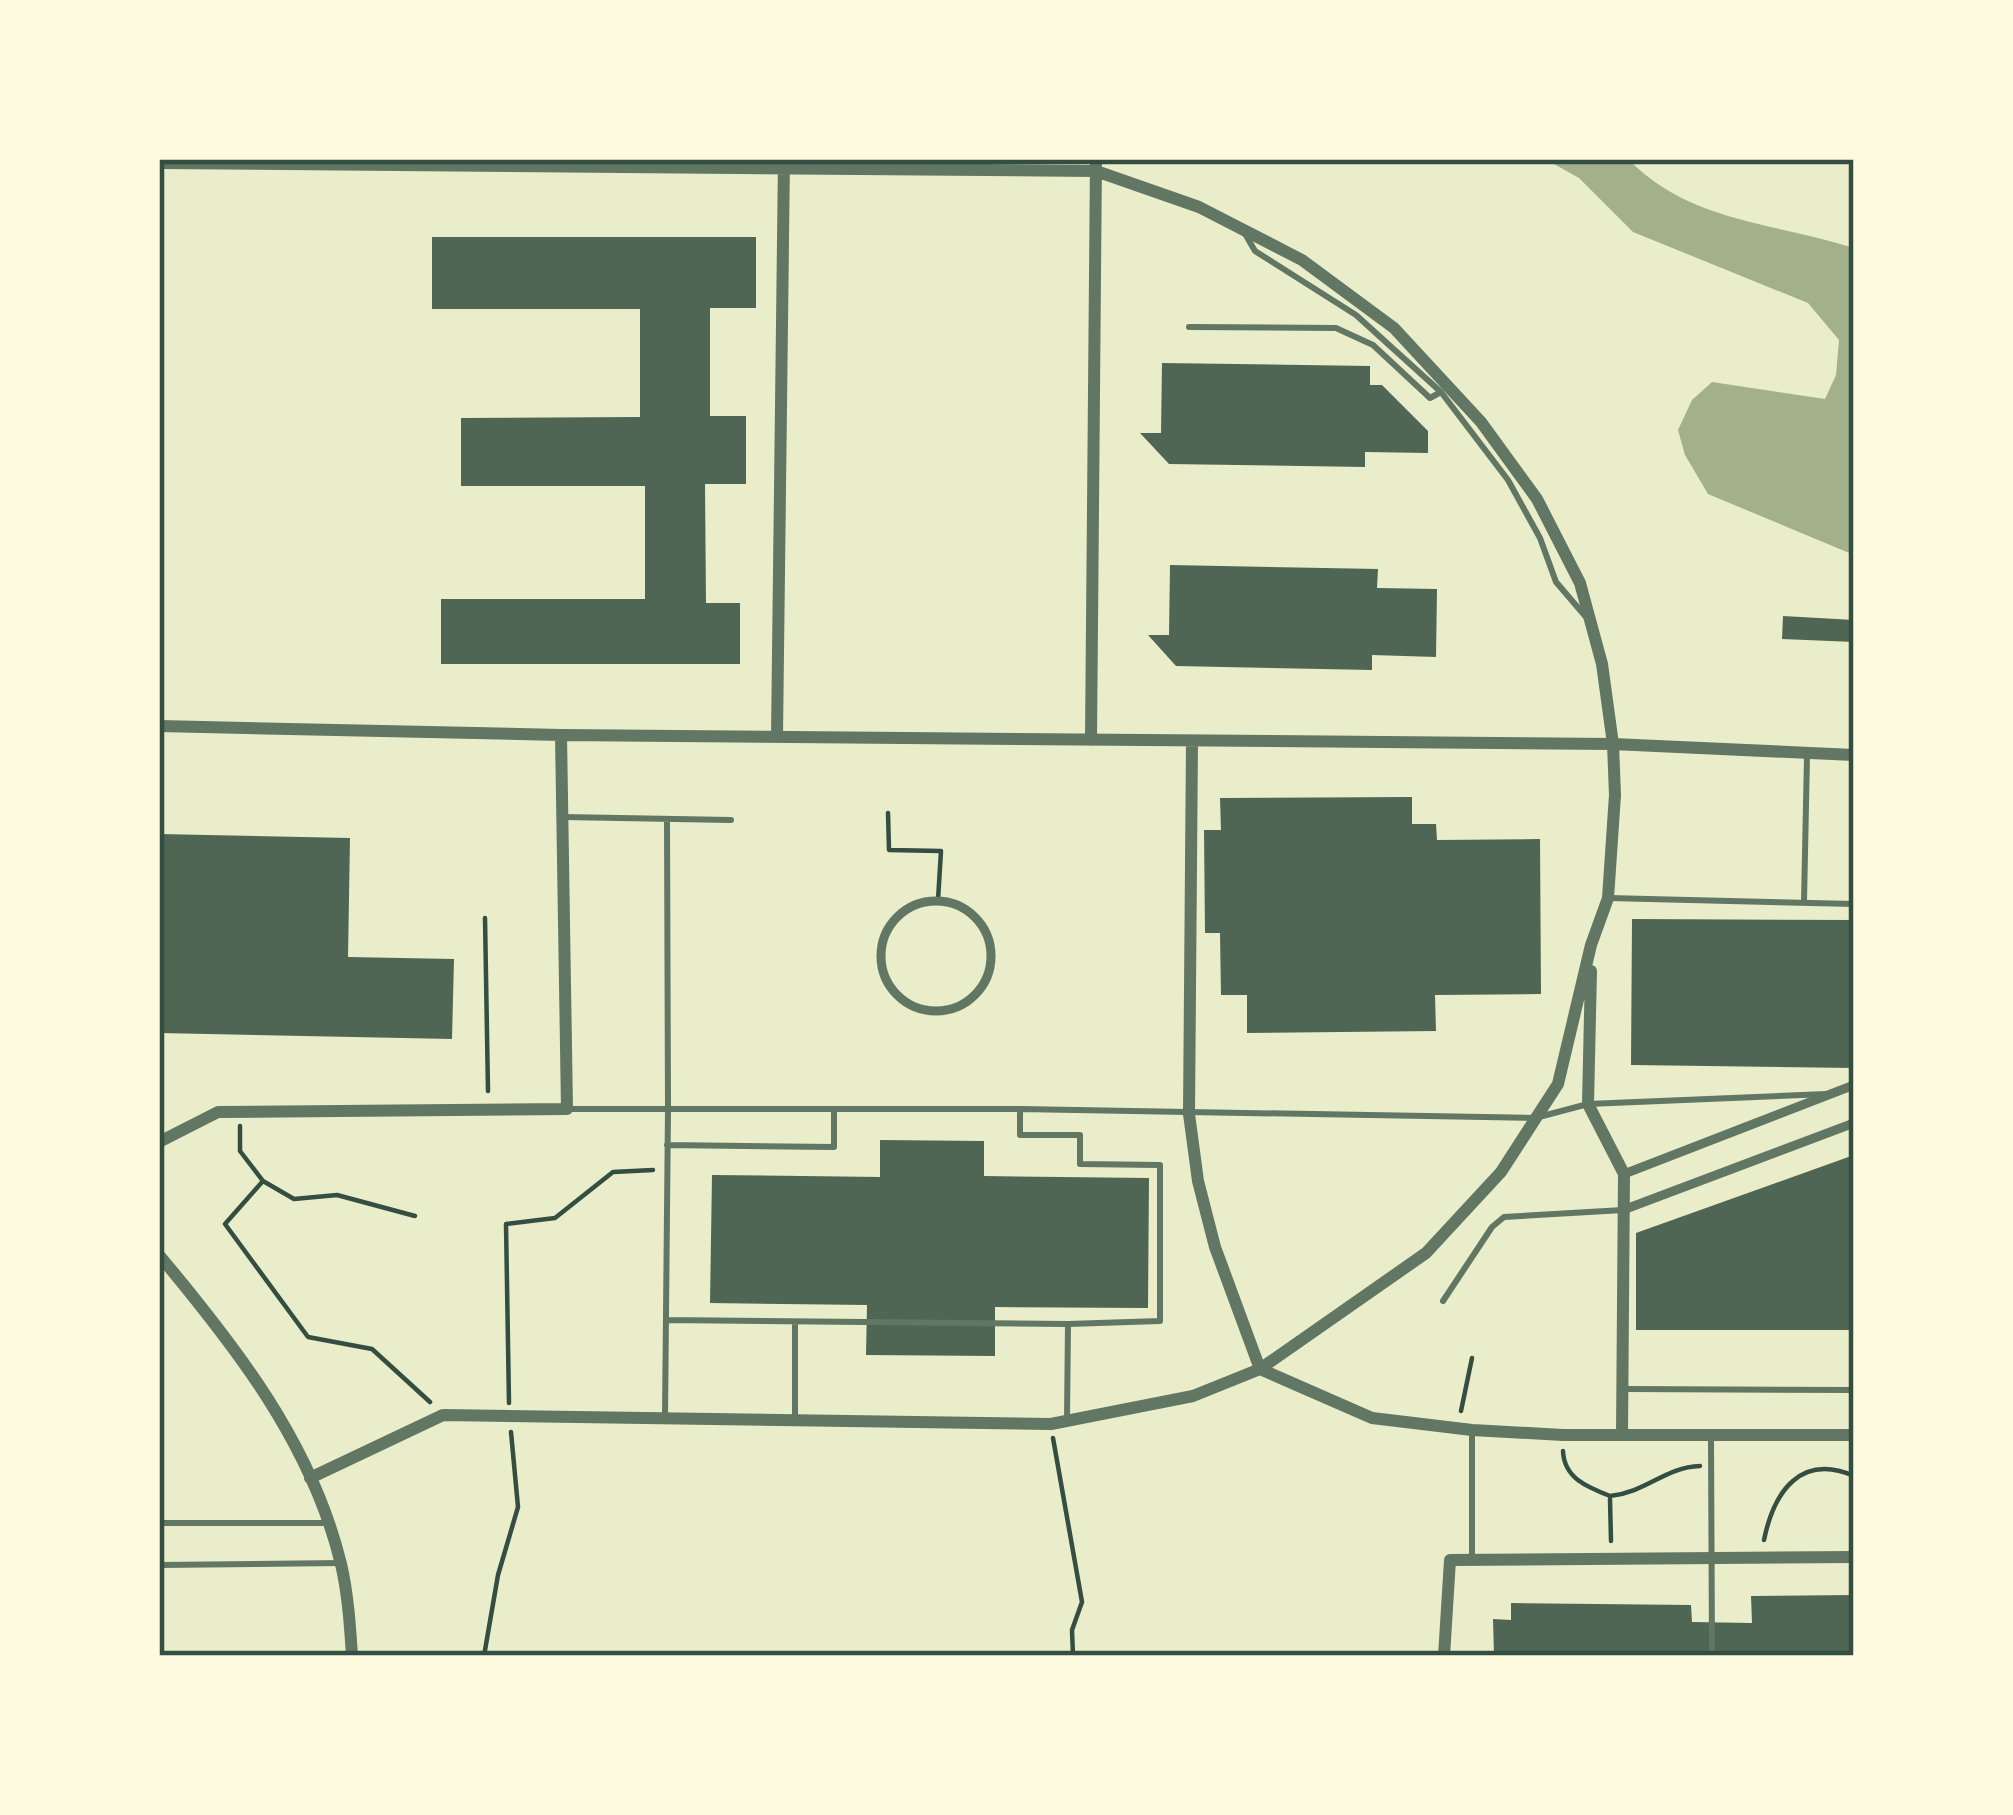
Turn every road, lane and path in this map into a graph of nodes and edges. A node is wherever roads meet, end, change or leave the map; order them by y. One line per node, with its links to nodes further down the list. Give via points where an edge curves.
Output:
1 (202, 161): 2 (street); 3 (street)
2 (159, 163)
3 (784, 165): 4 (street); 11 (street)
4 (1096, 165): 5 (street); 12 (street)
5 (1242, 229): 7 (lane, via 1255,251 1356,315); 8 (street, via 1302,260 1394,328 1481,422 1537,499)
6 (1189, 327): 7 (lane, via 1336,328 1373,345 1430,398)
7 (1441, 392): 8 (lane, via 1508,480 1556,582)
8 (1590, 621): 14 (street)
9 (159, 726): 10 (street)
10 (561, 735): 11 (street); 18 (street)
11 (777, 736): 12 (street)
12 (1090, 740): 13 (street)
13 (1192, 741): 14 (street); 36 (street)
14 (1613, 745): 15 (street); 21 (street)
15 (1807, 753): 16 (street); 23 (lane)
16 (1854, 754)
17 (889, 813): 22 (path, via 889,850 941,851)
18 (563, 817): 19 (lane); 30 (street)
19 (667, 819): 20 (lane); 32 (lane)
20 (731, 820)
21 (1608, 898): 23 (lane); 26 (street)
22 (938, 900): 22 (street, via 982,925 992,958 981,990 935,1012 890,988 880,955 904,910)
23 (1804, 902): 24 (lane)
24 (1854, 904)
25 (485, 918): 31 (path)
26 (1591, 945): 29 (street); 37 (street, via 1558,1084)
27 (1854, 1085): 28 (street)
28 (1830, 1094): 29 (lane); 42 (street)
29 (1588, 1104): 37 (lane); 42 (street)
30 (567, 1108): 31 (street); 32 (lane)
31 (488, 1109): 35 (street)
32 (668, 1109): 33 (lane); 40 (lane)
33 (834, 1109): 34 (lane); 40 (lane, via 834,1147)
34 (1019, 1109): 36 (lane); 50 (lane, via 1020,1135 1080,1135 1080,1164 1160,1165 1160,1321)
35 (239, 1111): 39 (street, via 218,1112); 43 (path, via 240,1151)
36 (1190, 1114): 37 (lane); 52 (street, via 1216,1247)
37 (1535, 1118): 52 (street, via 1501,1172 1426,1253)
38 (1854, 1124): 44 (street)
39 (159, 1142)
40 (668, 1145): 41 (lane)
41 (667, 1169): 48 (lane); 56 (path, via 613,1172 555,1218 506,1224)
42 (1624, 1174): 44 (street)
43 (263, 1181): 45 (path, via 294,1199 338,1195); 55 (path, via 224,1224 308,1337 372,1348)
44 (1623, 1210): 47 (lane, via 1504,1217); 53 (street)
45 (415, 1216)
46 (159, 1255): 68 (street, via 272,1402)
47 (1443, 1301)
48 (666, 1320): 49 (lane); 57 (lane)
49 (796, 1322): 50 (lane); 59 (lane)
50 (1068, 1324): 58 (lane)
51 (1472, 1358): 61 (path, via 1463,1390)
52 (1260, 1369): 58 (street, via 1193,1396); 61 (street, via 1372,1418)
53 (1622, 1389): 54 (lane); 64 (street)
54 (1854, 1390)
55 (442, 1415): 56 (street); 68 (street)
56 (510, 1417): 57 (street); 80 (path, via 518,1507)
57 (665, 1421): 59 (street)
58 (1067, 1421): 60 (street)
59 (795, 1422): 60 (street)
60 (1052, 1424): 81 (path, via 1082,1602)
61 (1466, 1430): 63 (street); 75 (lane)
62 (1711, 1434): 64 (street); 65 (street); 66 (lane)
63 (1563, 1435): 64 (street); 69 (path, via 1563,1466)
64 (1622, 1435)
65 (1854, 1435)
66 (1711, 1466): 69 (path, via 1681,1467 1649,1487); 73 (lane)
67 (1854, 1476): 74 (path, via 1826,1467 1796,1478 1774,1509)
68 (310, 1478): 71 (street)
69 (1610, 1496): 76 (path)
70 (159, 1522): 71 (lane)
71 (328, 1523): 77 (street)
72 (1854, 1557): 74 (street)
73 (1713, 1558): 74 (street); 76 (street); 83 (lane)
74 (1762, 1558)
75 (1472, 1559): 76 (street); 82 (street, via 1450,1559)
76 (1611, 1559)
77 (341, 1564): 78 (lane); 79 (street)
78 (159, 1565)
79 (352, 1656)
80 (484, 1656)
81 (1073, 1656)
82 (1444, 1656)
83 (1712, 1656)

